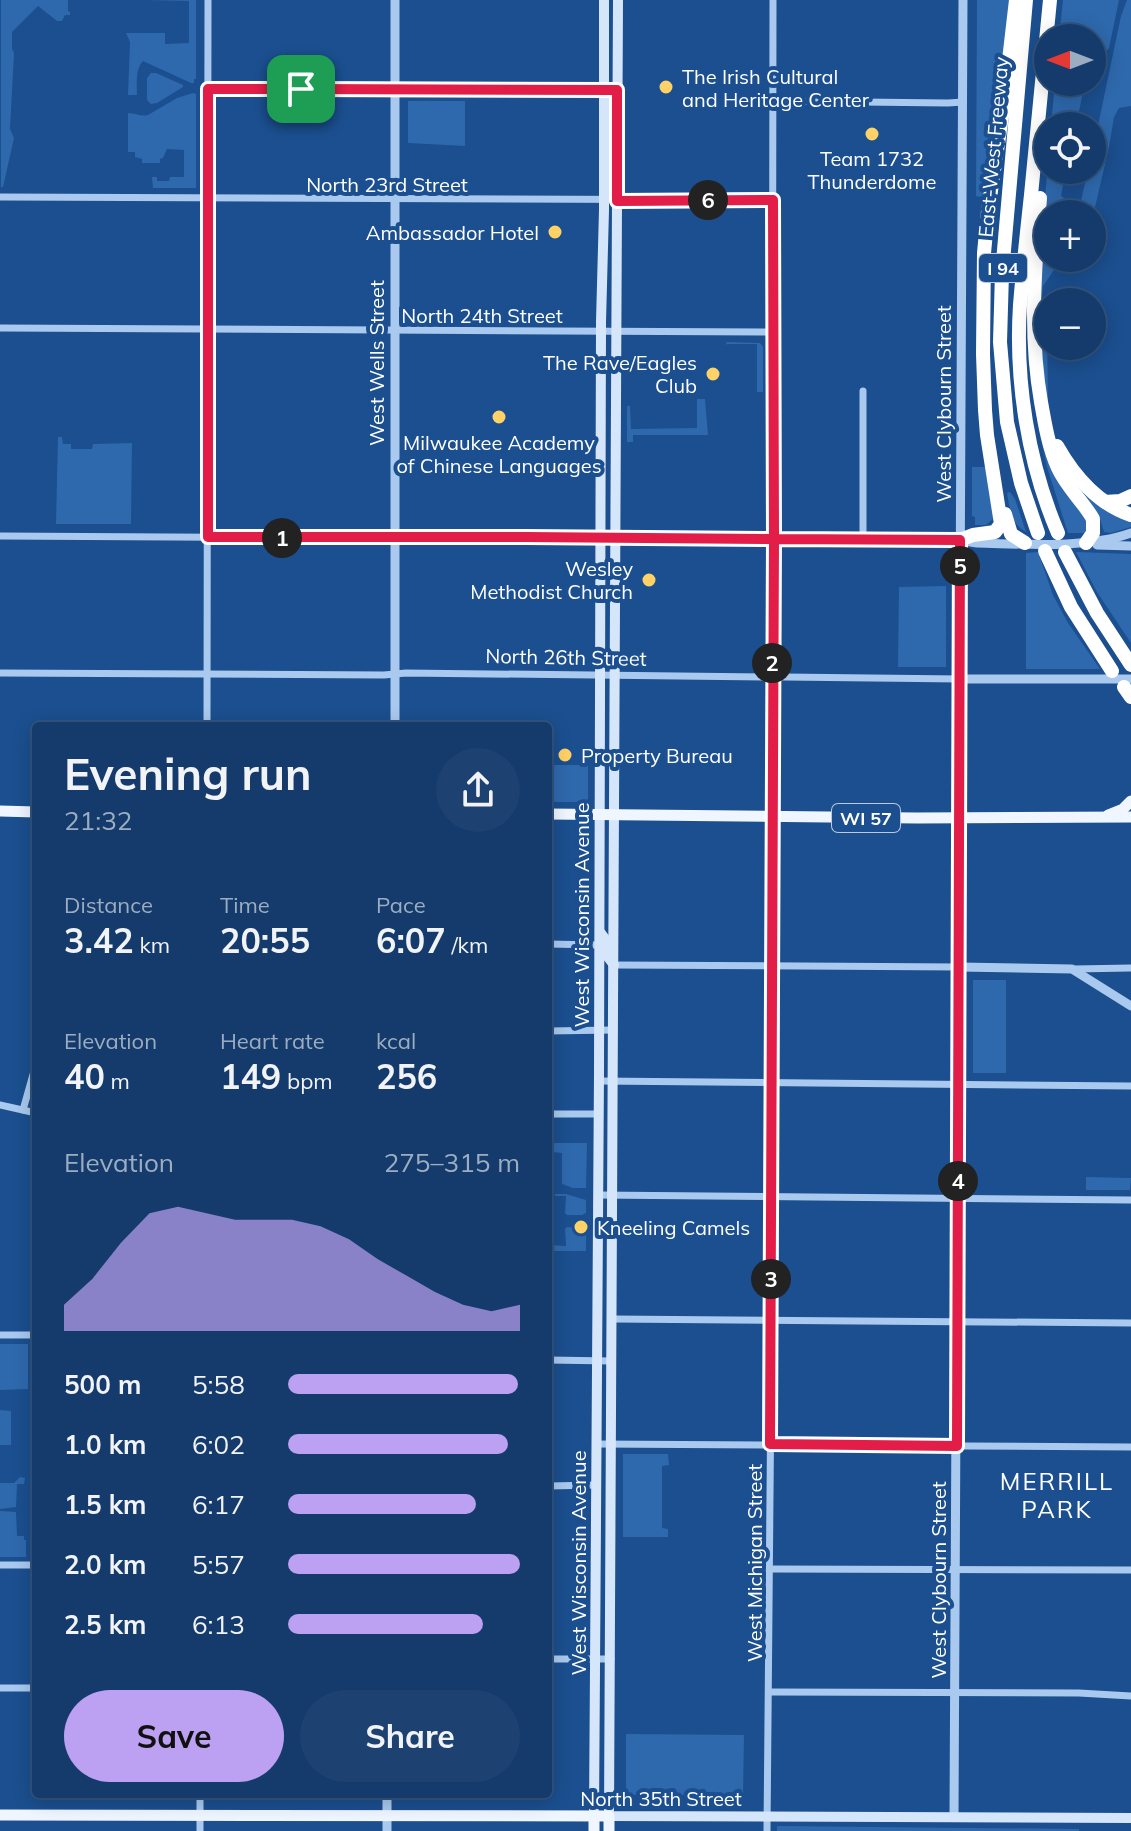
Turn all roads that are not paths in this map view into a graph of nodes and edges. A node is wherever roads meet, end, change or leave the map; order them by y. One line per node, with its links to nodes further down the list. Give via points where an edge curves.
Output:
1 (208, 0): 11 (street)
2 (395, 0): 12 (street, West Wells Street)
3 (604, 0): 13 (main road, West Wisconsin Avenue)
4 (618, 0): 14 (main road, West Wisconsin Avenue)
5 (773, 0): 17 (street, West Michigan Street)
6 (963, 0): 18 (street, West Clybourn Street)
7 (1016, 0): 33 (highway, via 984,253 985,410)
8 (1026, 0): 47 (highway, East-West Freeway / I 94, via 1000,342 1003,394)
9 (1050, 0): 10 (highway, East-West Freeway / I 94)
10 (1048, 24)
11 (208, 89): 12 (street); 20 (street)
12 (394, 90): 13 (street); 21 (street, West Wells Street)
13 (603, 90): 14 (street); 23 (main road, West Wisconsin Avenue)
14 (617, 90): 24 (main road, West Wisconsin Avenue)
15 (1041, 96): 37 (highway, East-West Freeway / I 94, via 1020,306 1020,358 1033,456)
16 (1044, 96): 32 (highway, via 1033,308)
17 (773, 101): 18 (street); 22 (street, West Michigan Street)
18 (963, 102): 46 (street, West Clybourn Street)
19 (0, 197): 20 (street, North 23rd Street)
20 (208, 199): 21 (street, North 23rd Street); 26 (street)
21 (394, 200): 23 (street, North 23rd Street); 27 (street, West Wells Street)
22 (773, 200): 24 (street, North 23rd Street); 30 (street, West Michigan Street)
23 (604, 201): 24 (street, North 23rd Street); 28 (main road, West Wisconsin Avenue)
24 (617, 201): 29 (main road, West Wisconsin Avenue)
25 (0, 328): 26 (street, North 24th Street)
26 (208, 330): 27 (street, North 24th Street); 40 (street)
27 (394, 331): 28 (street, North 24th Street); 41 (street, West Wells Street)
28 (601, 331): 29 (street, North 24th Street); 42 (main road, West Wisconsin Avenue)
29 (616, 331): 30 (street, North 24th Street); 43 (main road, West Wisconsin Avenue)
30 (773, 332): 44 (street, West Michigan Street)
31 (863, 391): 45 (street)
32 (1041, 400): 35 (highway, via 1063,455); 48 (highway, via 1058,468 1093,519)
33 (996, 487): 46 (highway, via 999,529); 47 (highway, via 1011,534)
34 (1131, 496): 35 (highway)
35 (1104, 502): 36 (highway)
36 (1131, 515)
37 (1058, 533)
38 (1131, 533): 48 (street)
39 (0, 536): 40 (street)
40 (208, 537): 41 (street); 55 (street)
41 (394, 537): 42 (street); 54 (street, West Wells Street)
42 (601, 537): 43 (street); 56 (main road, West Wisconsin Avenue)
43 (616, 537): 44 (street); 58 (main road, West Wisconsin Avenue)
44 (774, 539): 45 (street); 59 (street, West Michigan Street)
45 (863, 540): 46 (street)
46 (960, 540): 47 (street); 60 (street, West Clybourn Street)
47 (1031, 540): 48 (street)
48 (1086, 543): 49 (street)
49 (1131, 546)
50 (1045, 551): 57 (highway)
51 (1065, 552): 52 (highway)
52 (1131, 665)
53 (0, 673): 55 (street, North 26th Street)
54 (395, 674): 55 (street, North 26th Street); 56 (street, North 26th Street); 63 (street, West Wells Street)
55 (206, 675): 62 (street)
56 (601, 675): 58 (street, North 26th Street); 68 (main road, West Wisconsin Avenue)
57 (1109, 675): 60 (street, North 26th Street); 61 (street, North 26th Street)
58 (616, 676): 59 (street, North 26th Street); 69 (main road, West Wisconsin Avenue)
59 (772, 677): 60 (street, North 26th Street); 70 (street, West Michigan Street)
60 (960, 679): 73 (street, West Clybourn Street)
61 (1129, 688)
62 (207, 722)
63 (395, 722)
64 (1131, 801): 71 (main road)
65 (0, 811): 66 (main road)
66 (32, 812)
67 (552, 814): 68 (main road, WI 57)
68 (599, 815): 69 (main road, WI 57); 74 (main road, West Wisconsin Avenue)
69 (615, 815): 70 (main road, WI 57); 77 (main road, West Wisconsin Avenue)
70 (772, 817): 73 (main road, WI 57); 78 (street, West Michigan Street)
71 (1104, 817): 72 (main road, WI 57); 73 (main road, WI 57)
72 (1131, 817)
73 (959, 818): 79 (street, West Clybourn Street)
74 (599, 930): 76 (main road, West Wisconsin Avenue); 77 (main road)
75 (552, 944): 76 (street)
76 (599, 945): 83 (main road, West Wisconsin Avenue)
77 (614, 965): 78 (street); 84 (main road, West Wisconsin Avenue)
78 (771, 965): 79 (street); 89 (street, West Michigan Street)
79 (959, 967): 81 (street); 90 (street, West Clybourn Street)
80 (1131, 968): 81 (street)
81 (1072, 969): 82 (street)
82 (1131, 1006)
83 (599, 1030): 84 (street); 85 (street); 87 (main road, West Wisconsin Avenue)
84 (614, 1030): 88 (main road, West Wisconsin Avenue)
85 (552, 1031)
86 (32, 1078): 93 (street)
87 (599, 1081): 88 (street); 96 (main road, West Wisconsin Avenue)
88 (613, 1081): 89 (street); 98 (main road, West Wisconsin Avenue)
89 (771, 1082): 90 (street); 99 (street, West Michigan Street)
90 (959, 1084): 91 (street); 100 (street, West Clybourn Street)
91 (1131, 1086)
92 (0, 1105): 93 (street)
93 (23, 1110): 94 (street)
94 (32, 1112)
95 (552, 1114): 96 (street)
96 (598, 1114): 97 (main road, West Wisconsin Avenue)
97 (598, 1195): 98 (street); 109 (main road, West Wisconsin Avenue)
98 (613, 1195): 99 (street); 102 (main road, West Wisconsin Avenue)
99 (770, 1197): 100 (street); 103 (street, West Michigan Street)
100 (958, 1199): 101 (street); 104 (street, West Clybourn Street)
101 (1131, 1200)
102 (613, 1319): 103 (street); 110 (main road, West Wisconsin Avenue)
103 (771, 1322): 104 (street); 113 (street, West Michigan Street)
104 (957, 1322): 105 (street); 114 (street, West Clybourn Street)
105 (1131, 1323)
106 (0, 1335): 107 (street)
107 (32, 1335)
108 (552, 1360): 109 (street)
109 (597, 1361): 110 (street); 111 (main road, West Wisconsin Avenue)
110 (612, 1361): 112 (main road, West Wisconsin Avenue)
111 (597, 1444): 112 (street); 116 (main road, West Wisconsin Avenue)
112 (612, 1444): 113 (street); 125 (main road, West Wisconsin Avenue)
113 (770, 1444): 114 (street); 120 (street, West Michigan Street)
114 (957, 1446): 115 (street); 121 (street, West Clybourn Street)
115 (1131, 1447)
116 (597, 1485): 117 (street); 124 (main road, West Wisconsin Avenue)
117 (552, 1486)
118 (0, 1565): 119 (street)
119 (32, 1565)
120 (769, 1569): 121 (street); 128 (street, West Michigan Street)
121 (956, 1570): 122 (street); 129 (street, West Clybourn Street)
122 (1131, 1570)
123 (552, 1659): 124 (street)
124 (596, 1659): 125 (street); 131 (main road, West Wisconsin Avenue)
125 (611, 1659): 132 (main road, West Wisconsin Avenue)
126 (0, 1688): 127 (street)
127 (32, 1688)
128 (769, 1692): 129 (street); 140 (street, West Michigan Street)
129 (956, 1694): 130 (street); 141 (street, West Clybourn Street)
130 (1131, 1696)
131 (596, 1701): 132 (main road); 138 (main road, West Wisconsin Avenue)
132 (611, 1701): 139 (main road, West Wisconsin Avenue)
133 (200, 1798): 136 (street)
134 (387, 1798): 137 (street)
135 (0, 1815): 136 (main road, North 35th Street)
136 (200, 1815): 137 (main road, North 35th Street); 143 (street)
137 (387, 1815): 138 (main road, North 35th Street); 144 (street)
138 (594, 1816): 139 (main road, North 35th Street); 145 (main road, West Wisconsin Avenue)
139 (609, 1816): 140 (main road, North 35th Street); 146 (main road, West Wisconsin Avenue)
140 (767, 1816): 141 (main road, North 35th Street); 147 (street, West Michigan Street)
141 (954, 1817): 142 (main road, North 35th Street)
142 (1131, 1818)
143 (200, 1831)
144 (387, 1831)
145 (594, 1831)
146 (609, 1831)
147 (767, 1831)

